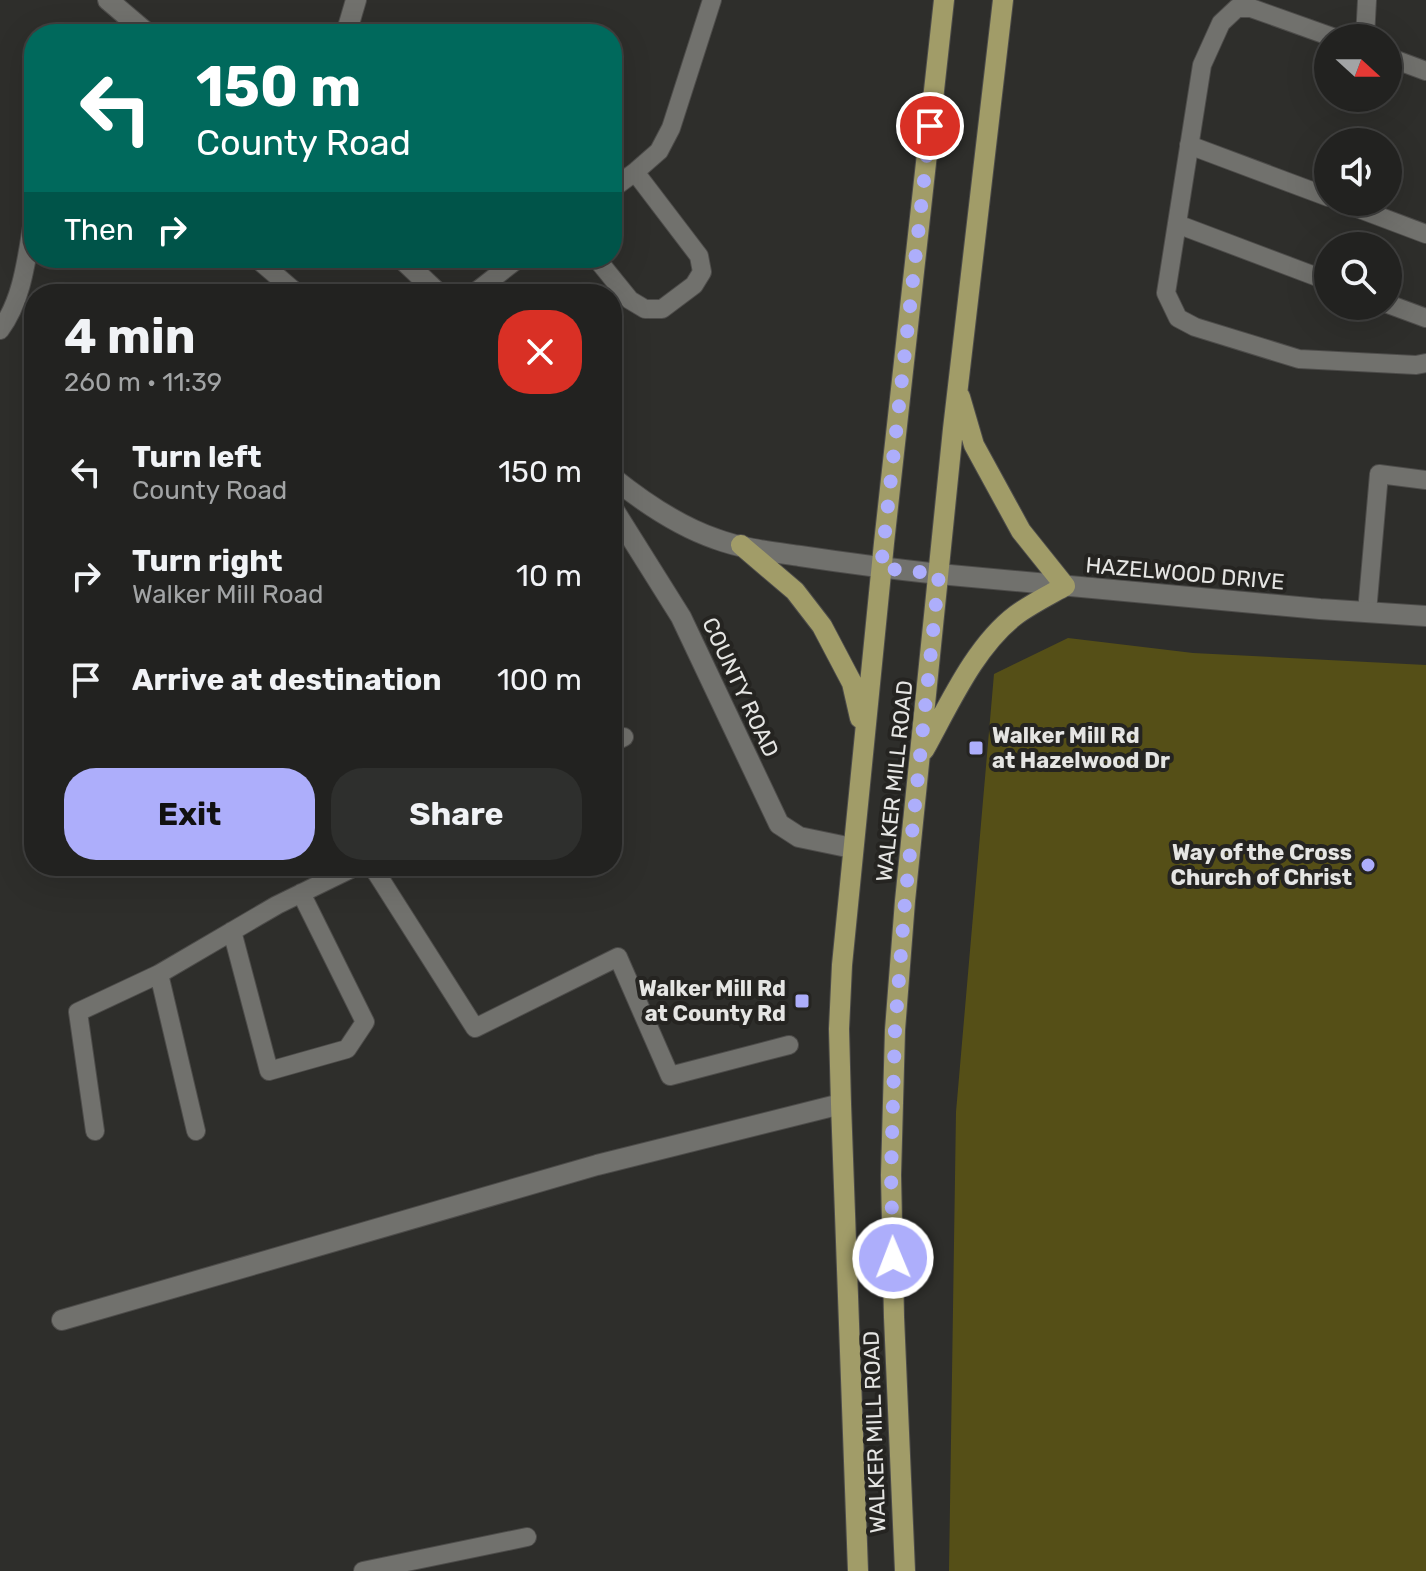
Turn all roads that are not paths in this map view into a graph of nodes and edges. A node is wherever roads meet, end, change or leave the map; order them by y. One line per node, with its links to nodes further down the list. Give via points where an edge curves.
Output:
1 (108, 0): 8 (street)
2 (356, 0): 9 (street)
3 (712, 0): 15 (lane, via 671,128 659,151)
4 (944, 0): 41 (main road, WALKER MILL ROAD)
5 (1003, 0): 36 (main road, WALKER MILL ROAD)
6 (1367, 0): 10 (lane)
7 (1250, 4): 11 (lane); 14 (lane, via 1221,23 1208,51)
8 (130, 24)
9 (349, 24)
10 (1366, 24)
11 (1314, 30)
12 (1402, 62): 13 (lane)
13 (1426, 71)
14 (1189, 145): 17 (lane); 19 (lane)
15 (635, 172): 16 (lane); 31 (lane, via 699,256 702,272 694,285 662,309 645,309)
16 (622, 182)
17 (1314, 192)
18 (1378, 216): 20 (lane)
19 (1177, 224): 26 (lane); 35 (lane, via 1166,293 1178,318 1299,359)
20 (1426, 234)
21 (25, 268): 34 (lane)
22 (268, 268): 27 (lane)
23 (412, 268): 28 (street)
24 (506, 268): 29 (lane)
25 (604, 268): 30 (lane)
26 (1314, 276)
27 (286, 284)
28 (428, 284)
29 (486, 284)
30 (617, 284)
31 (622, 290)
32 (1402, 309): 33 (lane)
33 (1426, 318)
34 (0, 330)
35 (1426, 363)
36 (958, 390): 42 (main road, WALKER MILL ROAD); 43 (main road, via 974,445 1021,531)
37 (1426, 480): 44 (lane, via 1379,474)
38 (622, 485): 40 (street, via 674,519)
39 (622, 523): 48 (street, COUNTY ROAD, via 681,617 779,824 799,837)
40 (741, 545): 41 (street); 46 (main road, via 795,591 822,626 852,683)
41 (881, 568): 42 (street); 46 (main road, WALKER MILL ROAD)
42 (939, 574): 43 (street, HAZELWOOD DRIVE); 47 (main road, WALKER MILL ROAD)
43 (1065, 586): 44 (street, HAZELWOOD DRIVE); 47 (main road, via 1017,614 991,638)
44 (1367, 612): 45 (street, HAZELWOOD DRIVE)
45 (1426, 616)
46 (864, 735): 48 (main road, WALKER MILL ROAD)
47 (920, 756): 62 (main road, WALKER MILL ROAD, via 895,1030 891,1175)
48 (852, 848): 55 (main road, WALKER MILL ROAD, via 840,997)
49 (336, 876): 51 (lane)
50 (378, 876): 54 (lane, via 475,1028 618,957 670,1076)
51 (301, 893): 52 (lane); 52 (lane, via 365,1022 347,1049 269,1071)
52 (232, 931): 53 (lane)
53 (159, 974): 56 (lane, via 78,1012); 57 (lane)
54 (789, 1045)
55 (841, 1104): 58 (street, via 597,1165); 61 (main road, WALKER MILL ROAD)
56 (95, 1131)
57 (196, 1131)
58 (62, 1320)
59 (527, 1537): 60 (lane)
60 (363, 1571)
61 (858, 1571)
62 (905, 1571)

